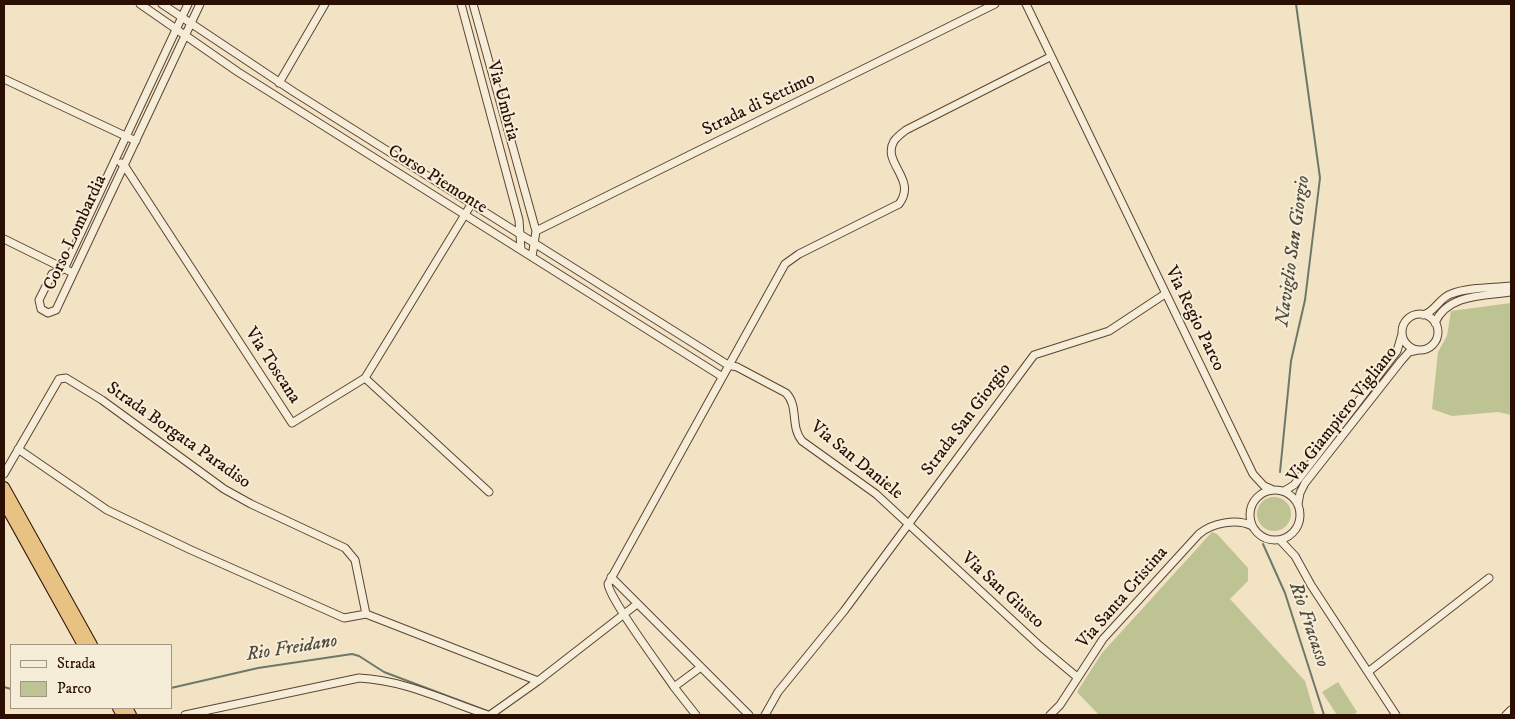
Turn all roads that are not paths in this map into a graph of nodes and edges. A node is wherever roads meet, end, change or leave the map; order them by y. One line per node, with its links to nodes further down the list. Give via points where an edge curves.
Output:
1 (140, 4): 12 (street, Corso Piemonte)
2 (162, 4): 10 (street, Corso Piemonte)
3 (188, 4): 10 (street, Corso Lombardia)
4 (200, 4): 11 (street, Corso Lombardia)
5 (325, 4): 18 (street)
6 (461, 4): 15 (street, Via Umbria)
7 (473, 4): 14 (street, Via Umbria)
8 (995, 4): 31 (street, Strada di Settimo)
9 (1026, 4): 16 (street)
10 (182, 17): 11 (street, Corso Piemonte); 12 (street, Corso Lombardia)
11 (191, 23): 13 (street, Corso Lombardia); 18 (street, Corso Piemonte)
12 (176, 30): 13 (street, Corso Piemonte); 23 (street, Corso Lombardia)
13 (185, 36): 20 (street, Corso Piemonte); 24 (street, Corso Lombardia)
14 (485, 50): 15 (street, Via Umbria); 25 (street, Via Umbria)
15 (474, 53): 26 (street, Via Umbria)
16 (1050, 57): 41 (street, Via Regio Parco); 48 (street, via 906,130 893,142 891,155 906,187 904,198 899,204 785,264)
17 (4, 79): 23 (street)
18 (279, 83): 19 (street, Corso Piemonte)
19 (294, 92): 20 (street); 21 (street, Corso Piemonte)
20 (287, 104): 22 (street, Corso Piemonte)
21 (332, 116): 22 (street); 29 (street, Corso Piemonte)
22 (325, 128): 30 (street, Corso Piemonte)
23 (126, 136): 24 (street); 27 (street, Corso Lombardia)
24 (136, 141): 28 (street, Corso Lombardia)
25 (513, 151): 26 (street, Via Umbria); 31 (street, Via Umbria)
26 (502, 156): 32 (street, Via Umbria)
27 (115, 160): 28 (street, Via Toscana); 37 (street, Corso Lombardia)
28 (124, 165): 38 (street, Corso Lombardia); 50 (street, Via Toscana, via 292,423)
29 (472, 204): 30 (street, Via Toscana); 32 (street, Corso Piemonte)
30 (465, 215): 35 (street, Corso Piemonte); 50 (street, Via Toscana)
31 (536, 231): 34 (street, Via Umbria)
32 (522, 234): 34 (street, Corso Piemonte); 35 (street, Via Umbria)
33 (4, 239): 37 (street)
34 (535, 242): 36 (street, Via Umbria); 44 (street, Corso Piemonte)
35 (522, 250): 36 (street, Corso Piemonte)
36 (532, 257): 46 (street, Corso Piemonte)
37 (64, 269): 38 (street); 38 (street, Corso Lombardia, via 52,274 39,300 41,310 48,313 56,310)
38 (73, 273)
39 (1511, 286): 42 (street, via 1452,293)
40 (1511, 292): 43 (street, via 1454,302 1442,310)
41 (1165, 294): 53 (street, Via Regio Parco); 63 (street, Strada San Giorgio, via 1109,331 1034,355)
42 (1423, 315): 43 (street); 45 (street, via 1409,318)
43 (1435, 322): 47 (street, via 1436,339 1429,347)
44 (667, 326): 46 (street); 48 (street, Corso Piemonte)
45 (1402, 334): 47 (street, via 1408,345); 56 (street, Via Giampiero Vigliano, via 1397,351 1294,485)
46 (660, 338): 49 (street, Corso Piemonte)
47 (1418, 350): 60 (street, Via Giampiero Vigliano, via 1409,352 1400,361 1305,482)
48 (728, 364): 49 (street); 63 (street, Via San Daniele, via 786,393 791,399 800,439 876,494)
49 (721, 376): 68 (street)
50 (365, 378): 57 (street)
51 (18, 449): 52 (street, Strada Borgata Paradiso); 71 (street, via 107,510 191,550 344,618); 71 (street, Strada Borgata Paradiso, via 59,379 66,378 102,400 224,489 345,548 355,560)
52 (4, 474)
53 (1256, 479): 55 (street); 58 (street, Via Regio Parco)
54 (4, 487): 74 (highway)
55 (1271, 489): 56 (street); 58 (street)
56 (1284, 491): 60 (street)
57 (489, 492)
58 (1257, 497): 61 (street)
59 (4, 503): 73 (highway)
60 (1298, 504): 65 (street, via 1300,520)
61 (1250, 507): 62 (street); 64 (street)
62 (1235, 522): 64 (street, Via Santa Cristina); 77 (street, Via Santa Cristina, via 1214,526 1199,534 1103,638)
63 (908, 524): 77 (street, Via San Giusto); 85 (street, Strada San Giorgio, via 844,612 774,697)
64 (1252, 526): 66 (street, via 1264,538)
65 (1292, 534): 66 (street); 67 (street)
66 (1280, 540): 67 (street)
67 (1295, 556): 76 (street)
68 (611, 577): 70 (street); 72 (street, via 609,590)
69 (1489, 578): 76 (street)
70 (638, 604): 72 (street); 75 (street)
71 (366, 614): 78 (street)
72 (624, 614): 78 (street); 79 (street)
73 (81, 644)
74 (91, 644)
75 (701, 667): 79 (street); 84 (street)
76 (1368, 672): 87 (street)
77 (1077, 677): 86 (street, Via Santa Cristina)
78 (538, 681): 82 (street)
79 (674, 686): 83 (street)
80 (1511, 710): 88 (street)
81 (185, 715): 82 (street, via 359,678 396,683)
82 (489, 715)
83 (696, 715)
84 (749, 715)
85 (765, 715)
86 (1050, 715)
87 (1396, 715)
88 (1506, 715)

